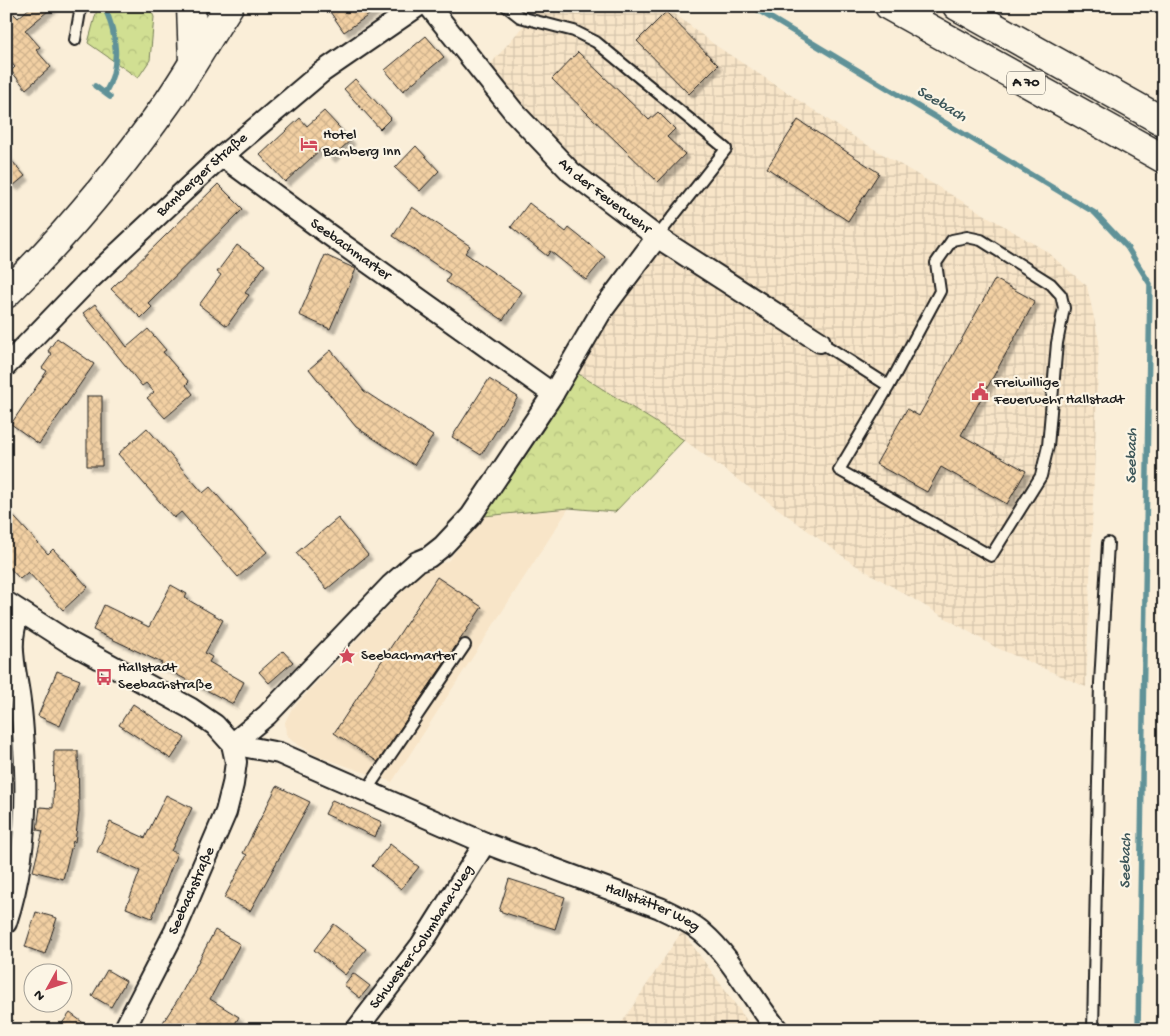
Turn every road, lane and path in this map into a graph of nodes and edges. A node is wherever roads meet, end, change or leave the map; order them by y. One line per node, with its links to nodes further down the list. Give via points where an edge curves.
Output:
1 (81, 6): 9 (lane)
2 (190, 6): 10 (main road)
3 (229, 6): 10 (main road)
4 (418, 6): 12 (street, Bamberger Straße, via 322,72)
5 (429, 6): 14 (street, An der Feuerwehr, via 514,112 571,172)
6 (506, 6): 14 (lane, via 520,17 574,31 596,42 726,149)
7 (888, 6): 13 (main road, A 70)
8 (957, 6): 11 (main road, A 70)
9 (74, 40)
10 (193, 62): 15 (main road, via 161,112 92,202)
11 (1164, 122)
12 (222, 156): 17 (street, Bamberger Straße, via 87,282); 19 (street, Seebachmarter)
13 (1164, 159)
14 (657, 237): 16 (street, An der Feuerwehr); 19 (street, via 601,312)
15 (6, 294)
16 (820, 342): 18 (lane)
17 (6, 366)
18 (889, 386): 18 (lane, via 839,470 991,556 1041,476 1048,446 1057,343 1064,308 1061,295 1051,284 981,240 967,237 952,240 936,263 940,292)
19 (553, 394): 23 (street, via 460,528 443,546 391,584 267,715)
20 (1108, 542): 30 (lane, via 1100,683)
21 (13, 607): 23 (street, via 67,641 190,708 215,724); 26 (street, via 11,648 21,702 25,829)
22 (465, 644): 24 (lane)
23 (232, 744): 24 (street, via 280,753); 27 (street, Seebachstraße, via 236,762 226,812 175,931)
24 (366, 791): 25 (street)
25 (485, 843): 28 (street, Schwester-Columbana-Weg, via 421,945); 29 (street, Hallstätter Weg, via 681,918 704,933)
26 (6, 923)
27 (124, 1030)
28 (356, 1030)
29 (778, 1030)
30 (1093, 1030)

